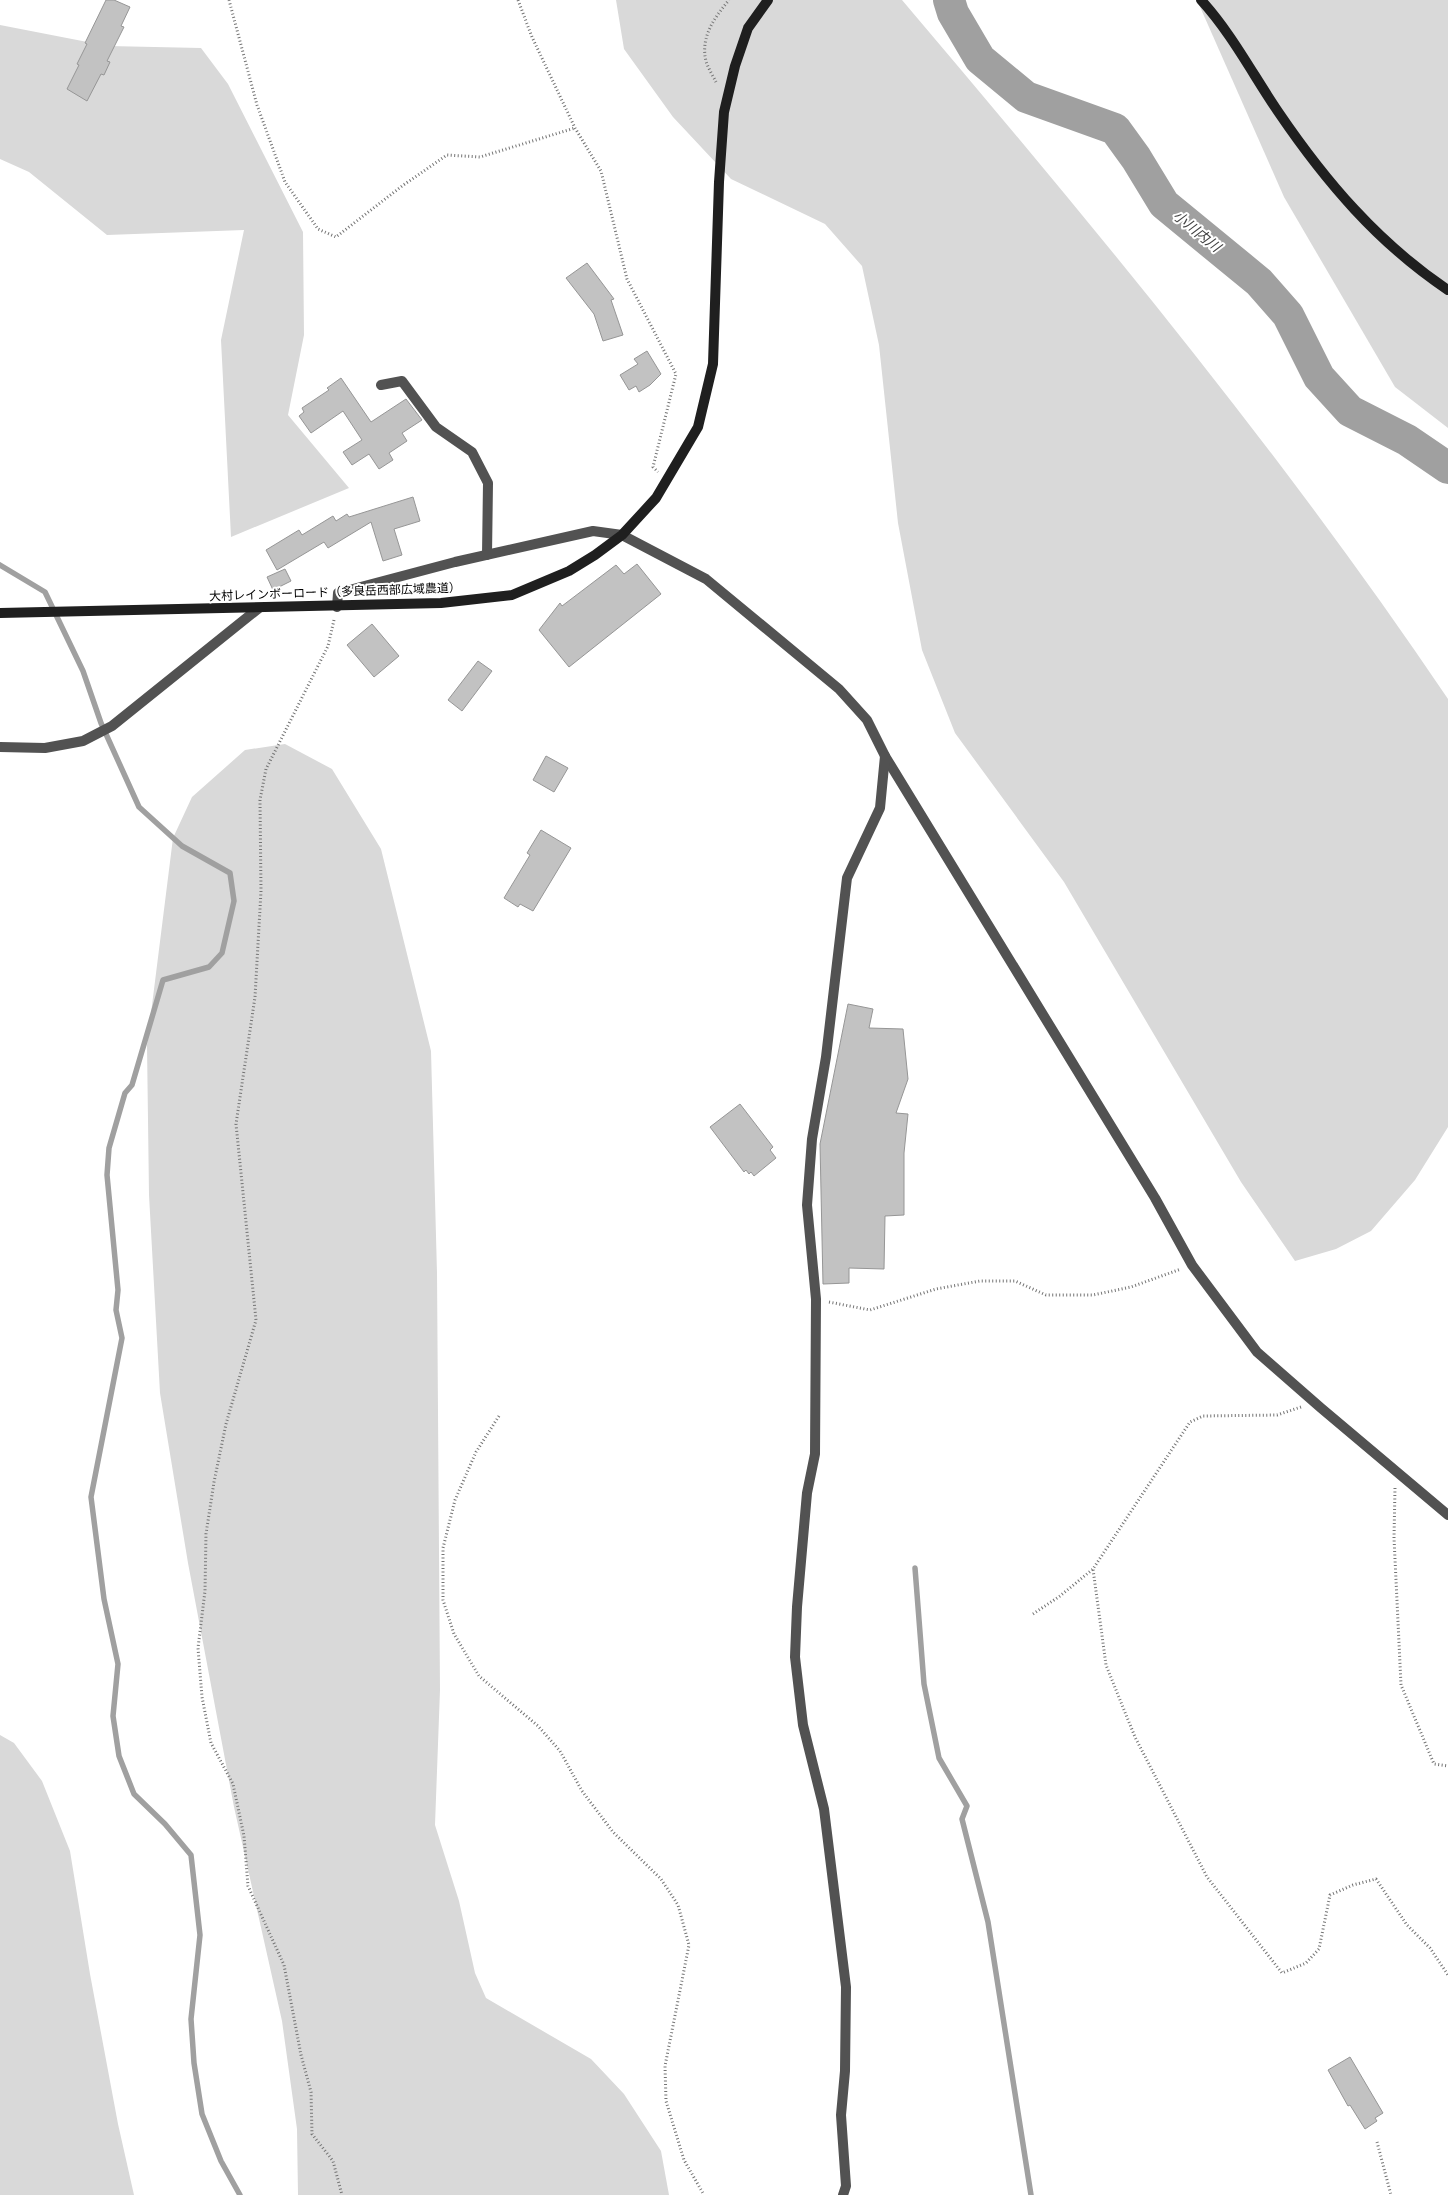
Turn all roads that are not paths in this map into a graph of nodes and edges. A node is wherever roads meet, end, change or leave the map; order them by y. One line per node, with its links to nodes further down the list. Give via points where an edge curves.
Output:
1 (768, 0): 5 (street, 大村レインボーロード（多良岳西部広域農道）, via 748,28 724,112 713,364 698,427 652,503)
2 (1201, 0): 3 (street, via 1227,32 1278,112 1332,186 1396,251)
3 (1448, 290)
4 (381, 385): 6 (street, via 402,381 436,427 472,452 488,483)
5 (622, 535): 6 (street, via 593,531); 7 (street, 大村レインボーロード（多良岳西部広域農道）, via 569,571 512,595 441,603); 11 (street, via 706,579 839,689 867,720)
6 (487, 555): 7 (street, via 338,593)
7 (337, 607): 8 (street, 大村レインボーロード（多良岳西部広域農道）)
8 (260, 608): 9 (street, 大村レインボーロード（多良岳西部広域農道）); 10 (street, via 112,726 83,741 45,748)
9 (0, 613)
10 (0, 747)
11 (885, 756): 12 (street, via 1156,1198 1192,1265 1257,1352); 13 (street, via 880,808 847,878 826,1057 812,1139 807,1205 816,1299 814,1454 807,1493 795,1657 804,1725 824,1809 846,1987 841,2115 846,2186)
12 (1448, 1515)
13 (843, 2195)

